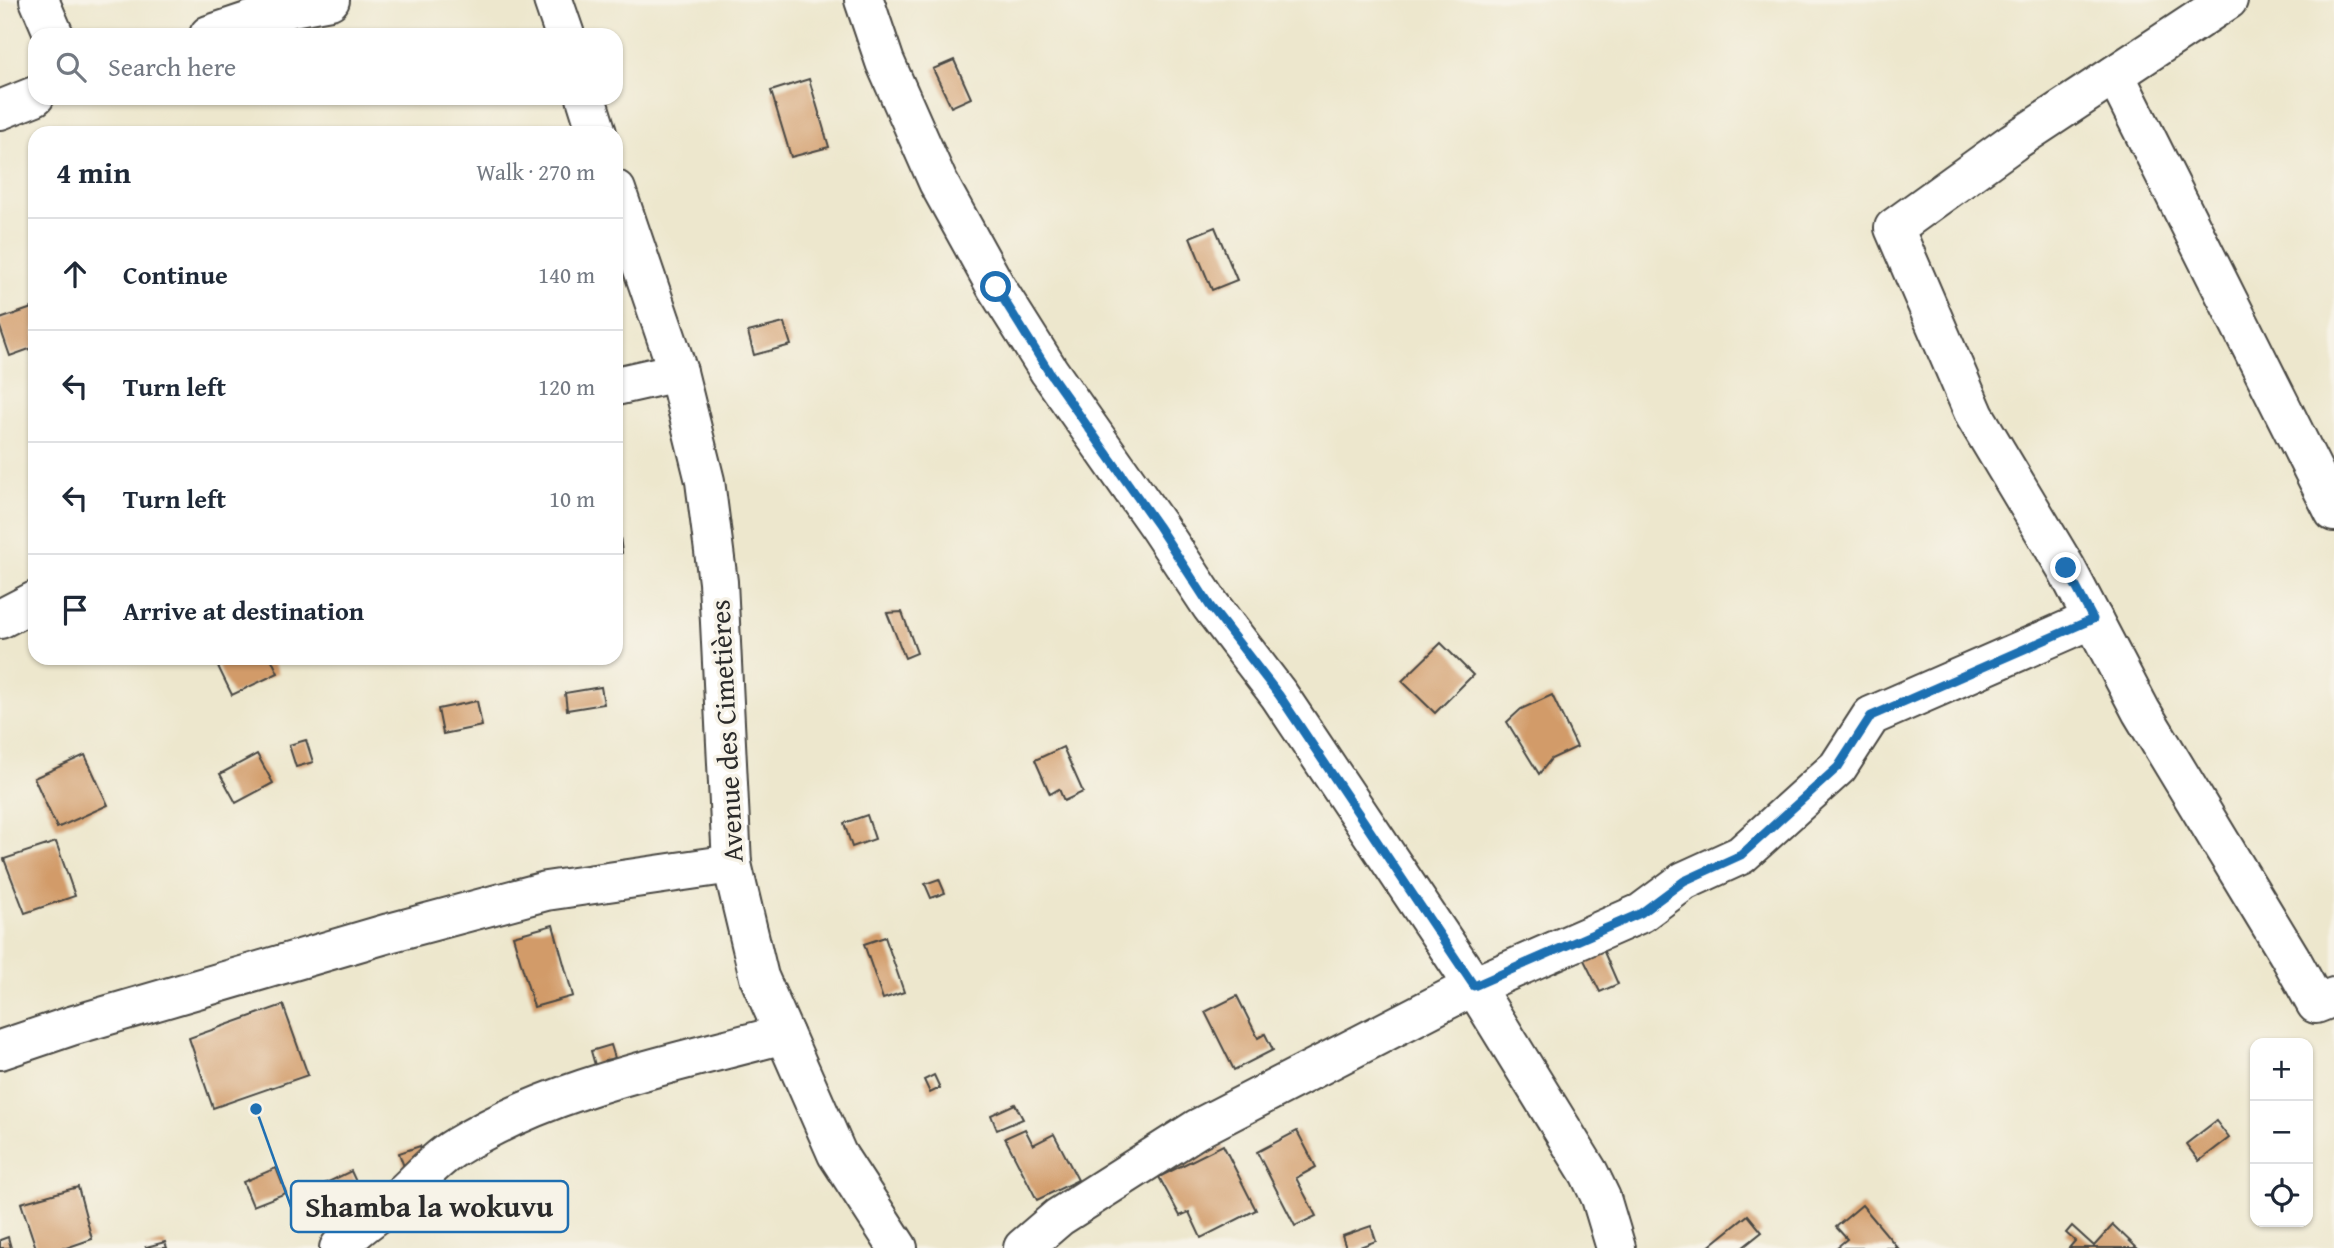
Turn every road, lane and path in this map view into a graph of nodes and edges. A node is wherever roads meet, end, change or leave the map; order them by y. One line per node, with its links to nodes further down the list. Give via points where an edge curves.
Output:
1 (38, 0): 6 (street)
2 (330, 0): 7 (street)
3 (554, 0): 8 (street)
4 (864, 0): 22 (street, via 885,62 938,182 1002,298 1210,606 1279,695)
5 (2228, 0): 9 (street)
6 (51, 28)
7 (230, 28)
8 (563, 28)
9 (2115, 75): 17 (street); 20 (street, via 1894,228 1975,416)
10 (28, 99): 12 (street)
11 (588, 105): 13 (street)
12 (0, 110)
13 (595, 126)
14 (623, 211): 15 (street, Avenue des Cimetières)
15 (678, 372): 16 (street); 21 (street, Avenue des Cimetières, via 705,481 718,582)
16 (623, 384)
17 (2334, 512)
18 (28, 605): 19 (street)
19 (0, 619)
20 (2093, 619): 22 (street, via 1871,716 1838,767 1741,855 1684,881 1641,913); 23 (street, via 2140,710 2316,1004)
21 (732, 864): 24 (street, Avenue des Cimetières, via 759,977); 25 (street, via 546,891 377,936)
22 (1474, 986): 28 (street, via 1197,1129 1059,1217); 29 (street, via 1589,1173)
23 (2334, 997)
24 (784, 1034): 26 (street, via 558,1097 515,1115 453,1148); 27 (street, Avenue des Cimetières, via 837,1154)
25 (0, 1050)
26 (339, 1248)
27 (898, 1248)
28 (1023, 1248)
29 (1616, 1248)

